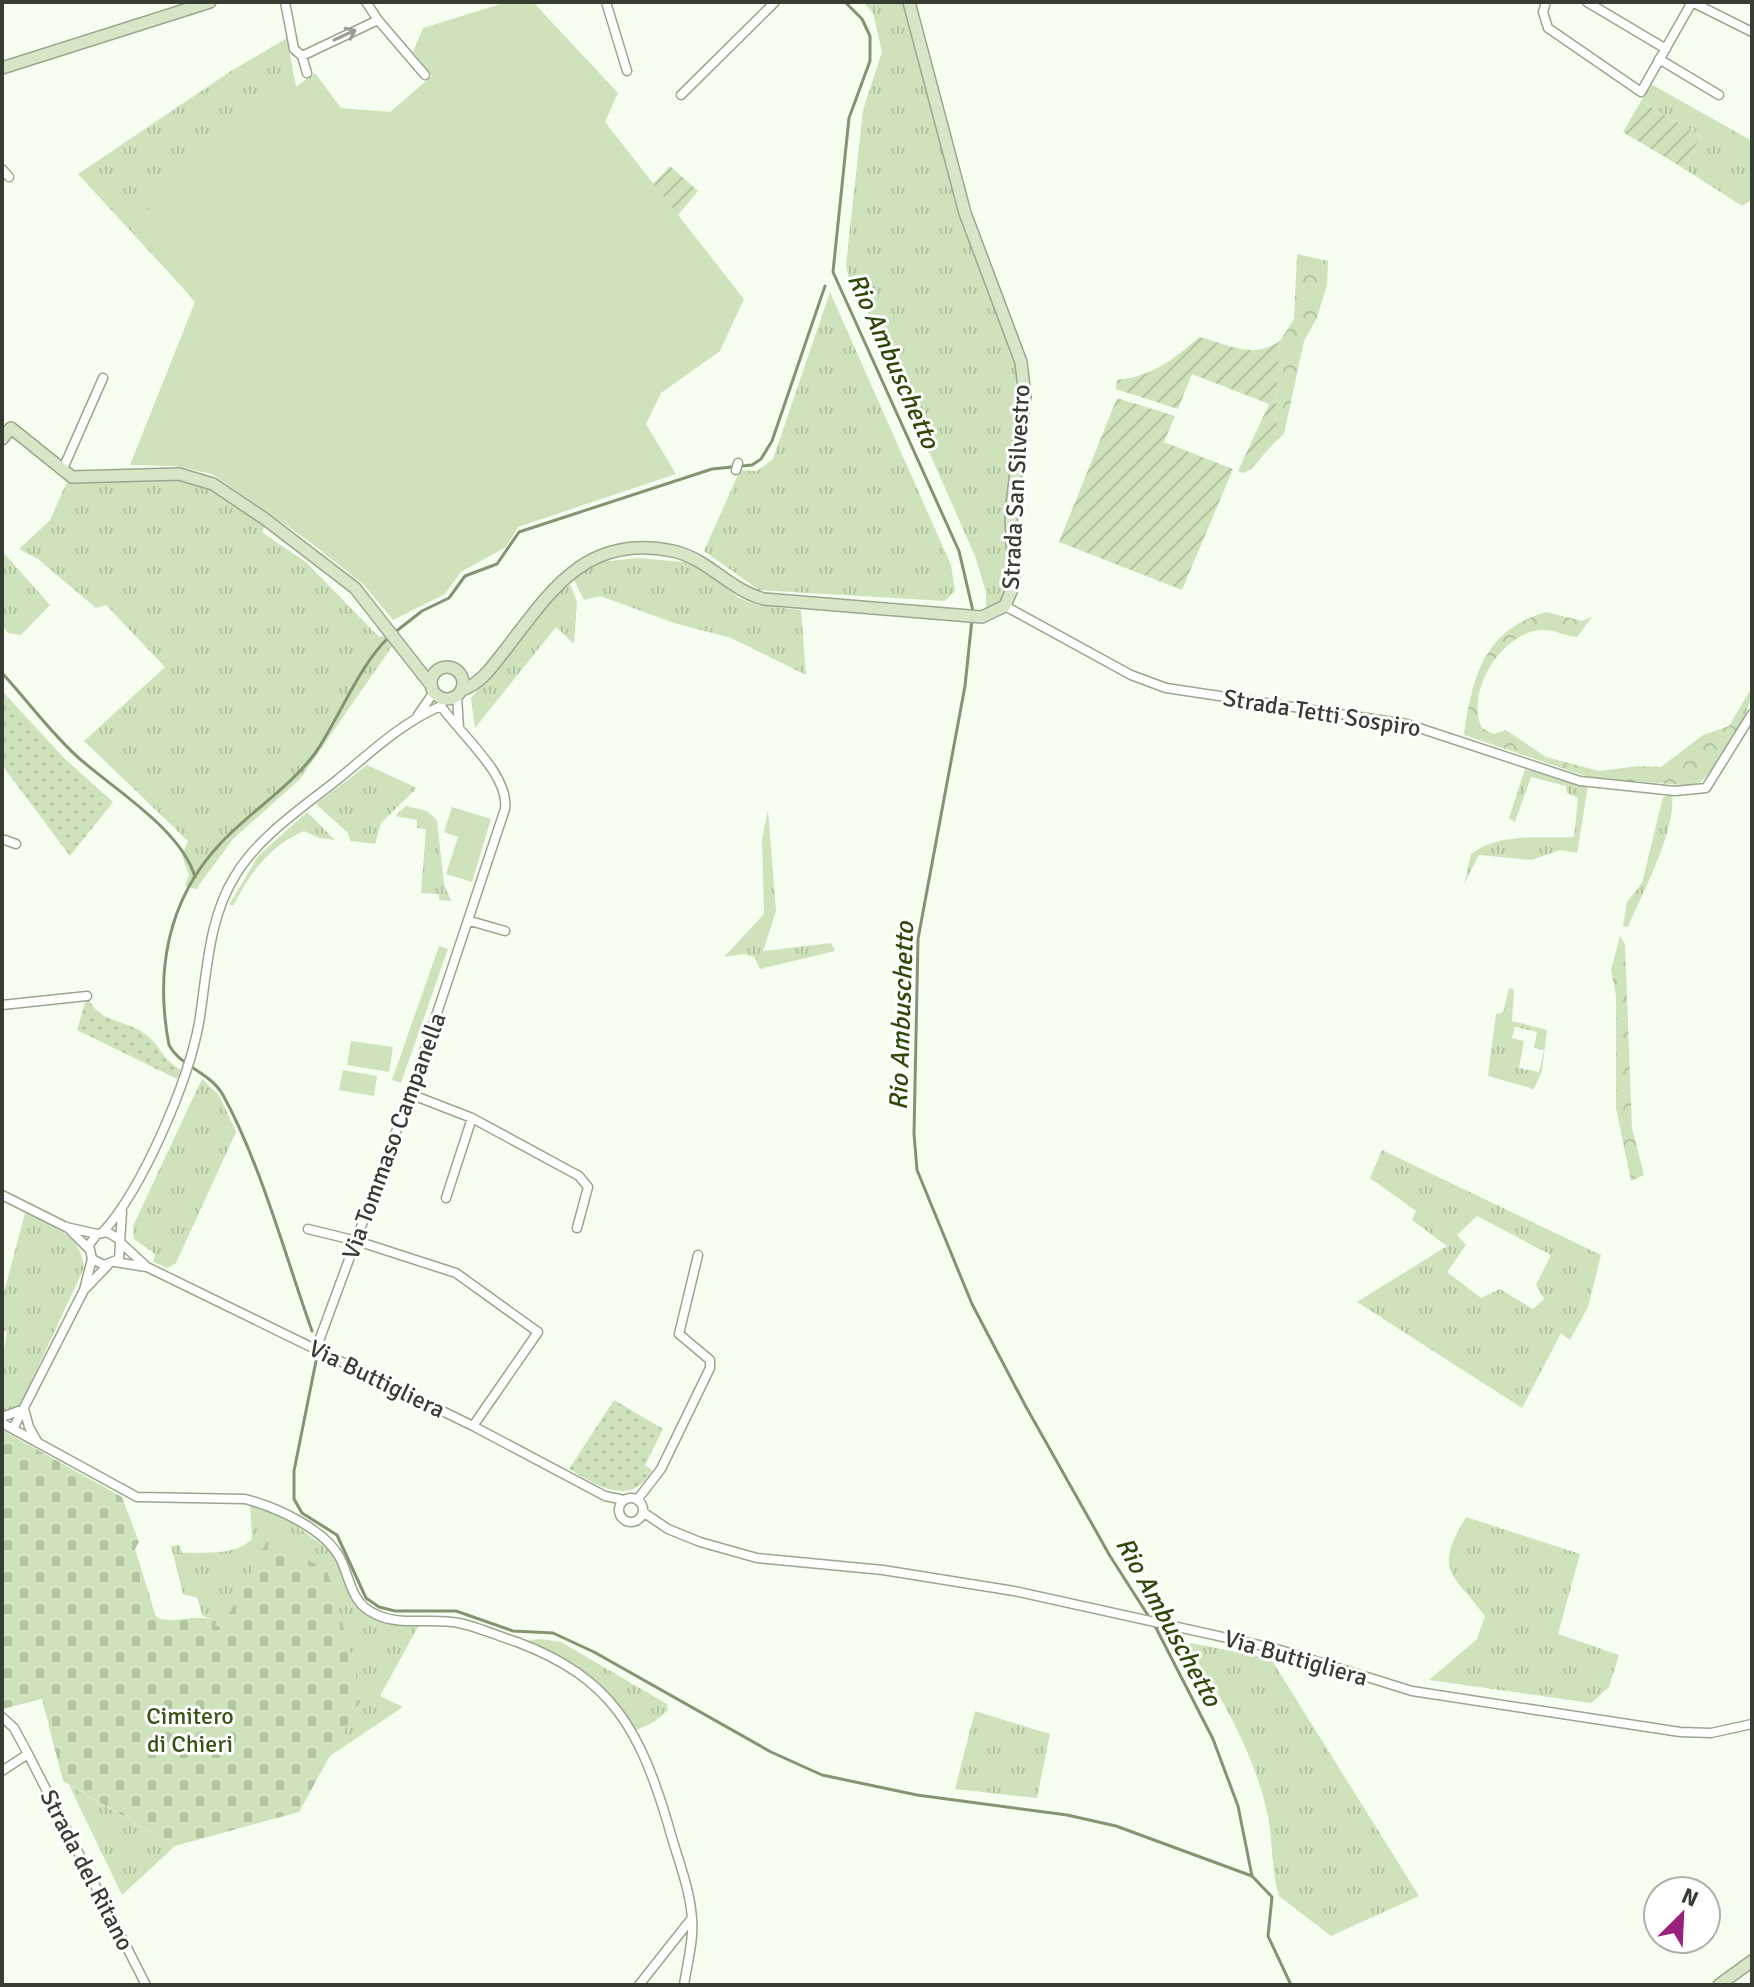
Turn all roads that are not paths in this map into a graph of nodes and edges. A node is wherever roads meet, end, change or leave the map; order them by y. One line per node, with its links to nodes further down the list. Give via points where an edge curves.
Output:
1 (210, 2): 15 (street)
2 (285, 2): 13 (street, via 294,49)
3 (366, 2): 10 (street)
4 (606, 2): 16 (street)
5 (775, 2): 19 (street)
6 (909, 2): 27 (street, Strada San Silvestro, via 965,213 1021,362 1025,396 1011,514 1014,584)
7 (1545, 2): 14 (street, via 1548,28 1641,92)
8 (1587, 2): 12 (street)
9 (1692, 2): 11 (street); 12 (street)
10 (378, 20): 13 (street, one-way to 10); 18 (street)
11 (1752, 32)
12 (1666, 49): 14 (street)
13 (302, 56): 17 (street)
14 (1659, 59): 20 (street)
15 (2, 68)
16 (627, 71)
17 (307, 73)
18 (425, 75)
19 (681, 95)
20 (1719, 95)
21 (2, 169): 22 (street)
22 (9, 177)
23 (103, 378): 26 (street)
24 (7, 424): 25 (street); 26 (street)
25 (2, 439)
26 (62, 471): 28 (street, via 72,477 149,472 201,479 355,588)
27 (1005, 606): 29 (street, Strada San Silvestro, via 982,617 764,599 695,557 637,549 597,558 567,573); 34 (street, Strada Tetti Sospiro, via 1131,675 1166,688 1407,724 1580,781 1675,791 1706,788)
28 (406, 651): 30 (street); 33 (street)
29 (495, 662): 31 (street, via 471,674); 32 (street, Strada San Silvestro)
30 (442, 668): 31 (street); 33 (street, via 434,675)
31 (457, 670): 32 (street, via 463,679)
32 (459, 693): 33 (street); 36 (street)
33 (437, 695): 35 (street); 35 (street); 36 (street, Via Tommaso Campanella)
34 (1752, 714)
35 (415, 719): 47 (street, via 290,817 235,875 211,942 186,1072)
36 (459, 728): 39 (street, Via Tommaso Campanella, via 507,797)
37 (2, 839): 38 (street)
38 (16, 844)
39 (470, 921): 40 (street); 43 (street, Via Tommaso Campanella)
40 (505, 931)
41 (87, 996): 42 (street)
42 (2, 1005)
43 (410, 1094): 44 (street); 53 (street, Via Tommaso Campanella)
44 (472, 1118): 46 (street); 49 (street, via 579,1176 588,1187)
45 (2, 1195): 48 (street)
46 (446, 1198)
47 (123, 1209): 51 (street); 52 (street)
48 (66, 1227): 51 (street); 54 (street)
49 (577, 1228)
50 (308, 1229): 53 (street)
51 (100, 1233): 52 (street, Via Buttigliera); 54 (street)
52 (120, 1241): 56 (street, via 121,1254); 57 (street, Via Buttigliera)
53 (357, 1241): 59 (street, Via Tommaso Campanella); 62 (street, via 456,1273 538,1332)
54 (90, 1254): 56 (street, Via Buttigliera); 58 (street)
55 (698, 1255): 67 (street, via 679,1334 710,1360 710,1368 661,1469)
56 (112, 1264): 57 (street, Via Buttigliera); 58 (street)
57 (147, 1267): 59 (street, Via Buttigliera)
58 (84, 1290): 60 (street)
59 (316, 1349): 62 (street, Via Buttigliera)
60 (24, 1409): 61 (street); 63 (street); 64 (street)
61 (2, 1420): 63 (street)
62 (473, 1426): 65 (street, Via Buttigliera)
63 (13, 1429): 64 (street)
64 (39, 1443): 74 (street, via 137,1497 261,1503 329,1545 340,1557 354,1596 374,1613 391,1620 459,1623 570,1667 615,1706 650,1764)
65 (605, 1496): 66 (street, Via Buttigliera); 68 (street, Via Buttigliera)
66 (624, 1500): 67 (street, Via Buttigliera); 68 (street)
67 (637, 1500): 69 (street)
68 (618, 1510): 69 (street, via 625,1521)
69 (641, 1516): 71 (street, Via Buttigliera, via 700,1542 757,1558 883,1570 1092,1607 1223,1636 1412,1691 1680,1732 1711,1733)
70 (2, 1717): 72 (street, Strada del Ritano)
71 (1752, 1724)
72 (28, 1754): 73 (street); 76 (street, Strada del Ritano)
73 (2, 1771)
74 (692, 1918): 77 (street); 78 (street)
75 (1752, 1961): 79 (street)
76 (146, 1985)
77 (639, 1985)
78 (684, 1985)
79 (1719, 1985)

